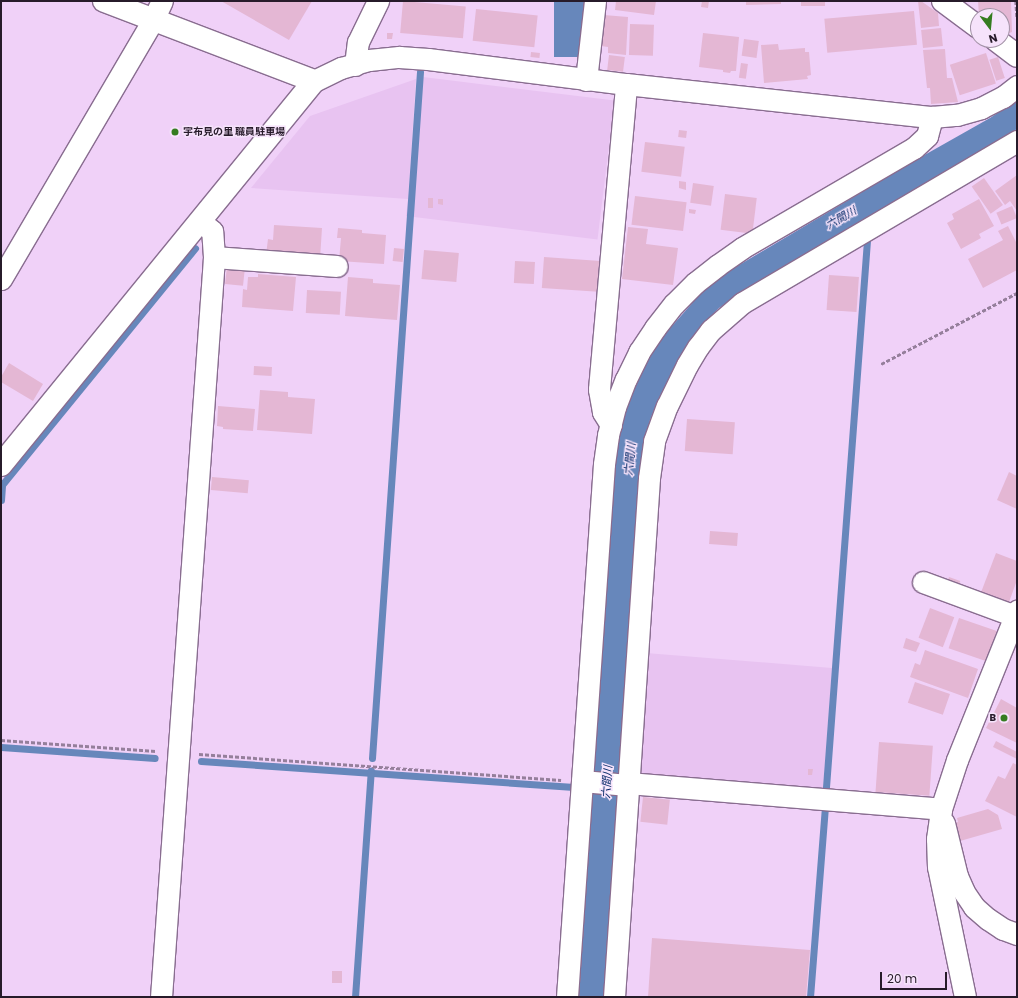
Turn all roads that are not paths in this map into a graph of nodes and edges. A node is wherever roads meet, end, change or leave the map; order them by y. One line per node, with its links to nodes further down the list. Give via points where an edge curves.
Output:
1 (104, 1): 5 (street)
2 (378, 1): 9 (street, via 358,42)
3 (594, 1): 10 (street)
4 (943, 1): 6 (street)
5 (157, 10): 11 (street); 19 (street)
6 (970, 21)
7 (1006, 48): 8 (street)
8 (1017, 56)
9 (355, 64): 10 (street, via 369,60 428,59); 11 (street)
10 (586, 80): 12 (street)
11 (314, 81): 16 (street)
12 (626, 84): 14 (street); 20 (street, via 599,389 603,412)
13 (1017, 86): 14 (street, via 981,108 957,115)
14 (932, 117): 20 (street, via 928,136 914,148 742,248 695,283 674,304 639,352 626,379)
15 (1017, 141): 25 (street, via 742,303 711,330 687,365 660,423 651,460)
16 (200, 221): 17 (street, via 212,231); 21 (street)
17 (214, 257): 18 (street); 28 (street)
18 (337, 266)
19 (1, 279)
20 (611, 425): 24 (street, via 604,464)
21 (1, 465)
22 (923, 582): 23 (street)
23 (1016, 613): 26 (street, via 957,760)
24 (586, 782): 25 (street); 29 (street)
25 (626, 784): 26 (street); 30 (street)
26 (941, 809): 27 (street, via 957,876 964,892 974,907 988,919); 31 (street, via 936,853)
27 (1012, 930)
28 (161, 997)
29 (567, 997)
30 (614, 997)
31 (965, 997)

